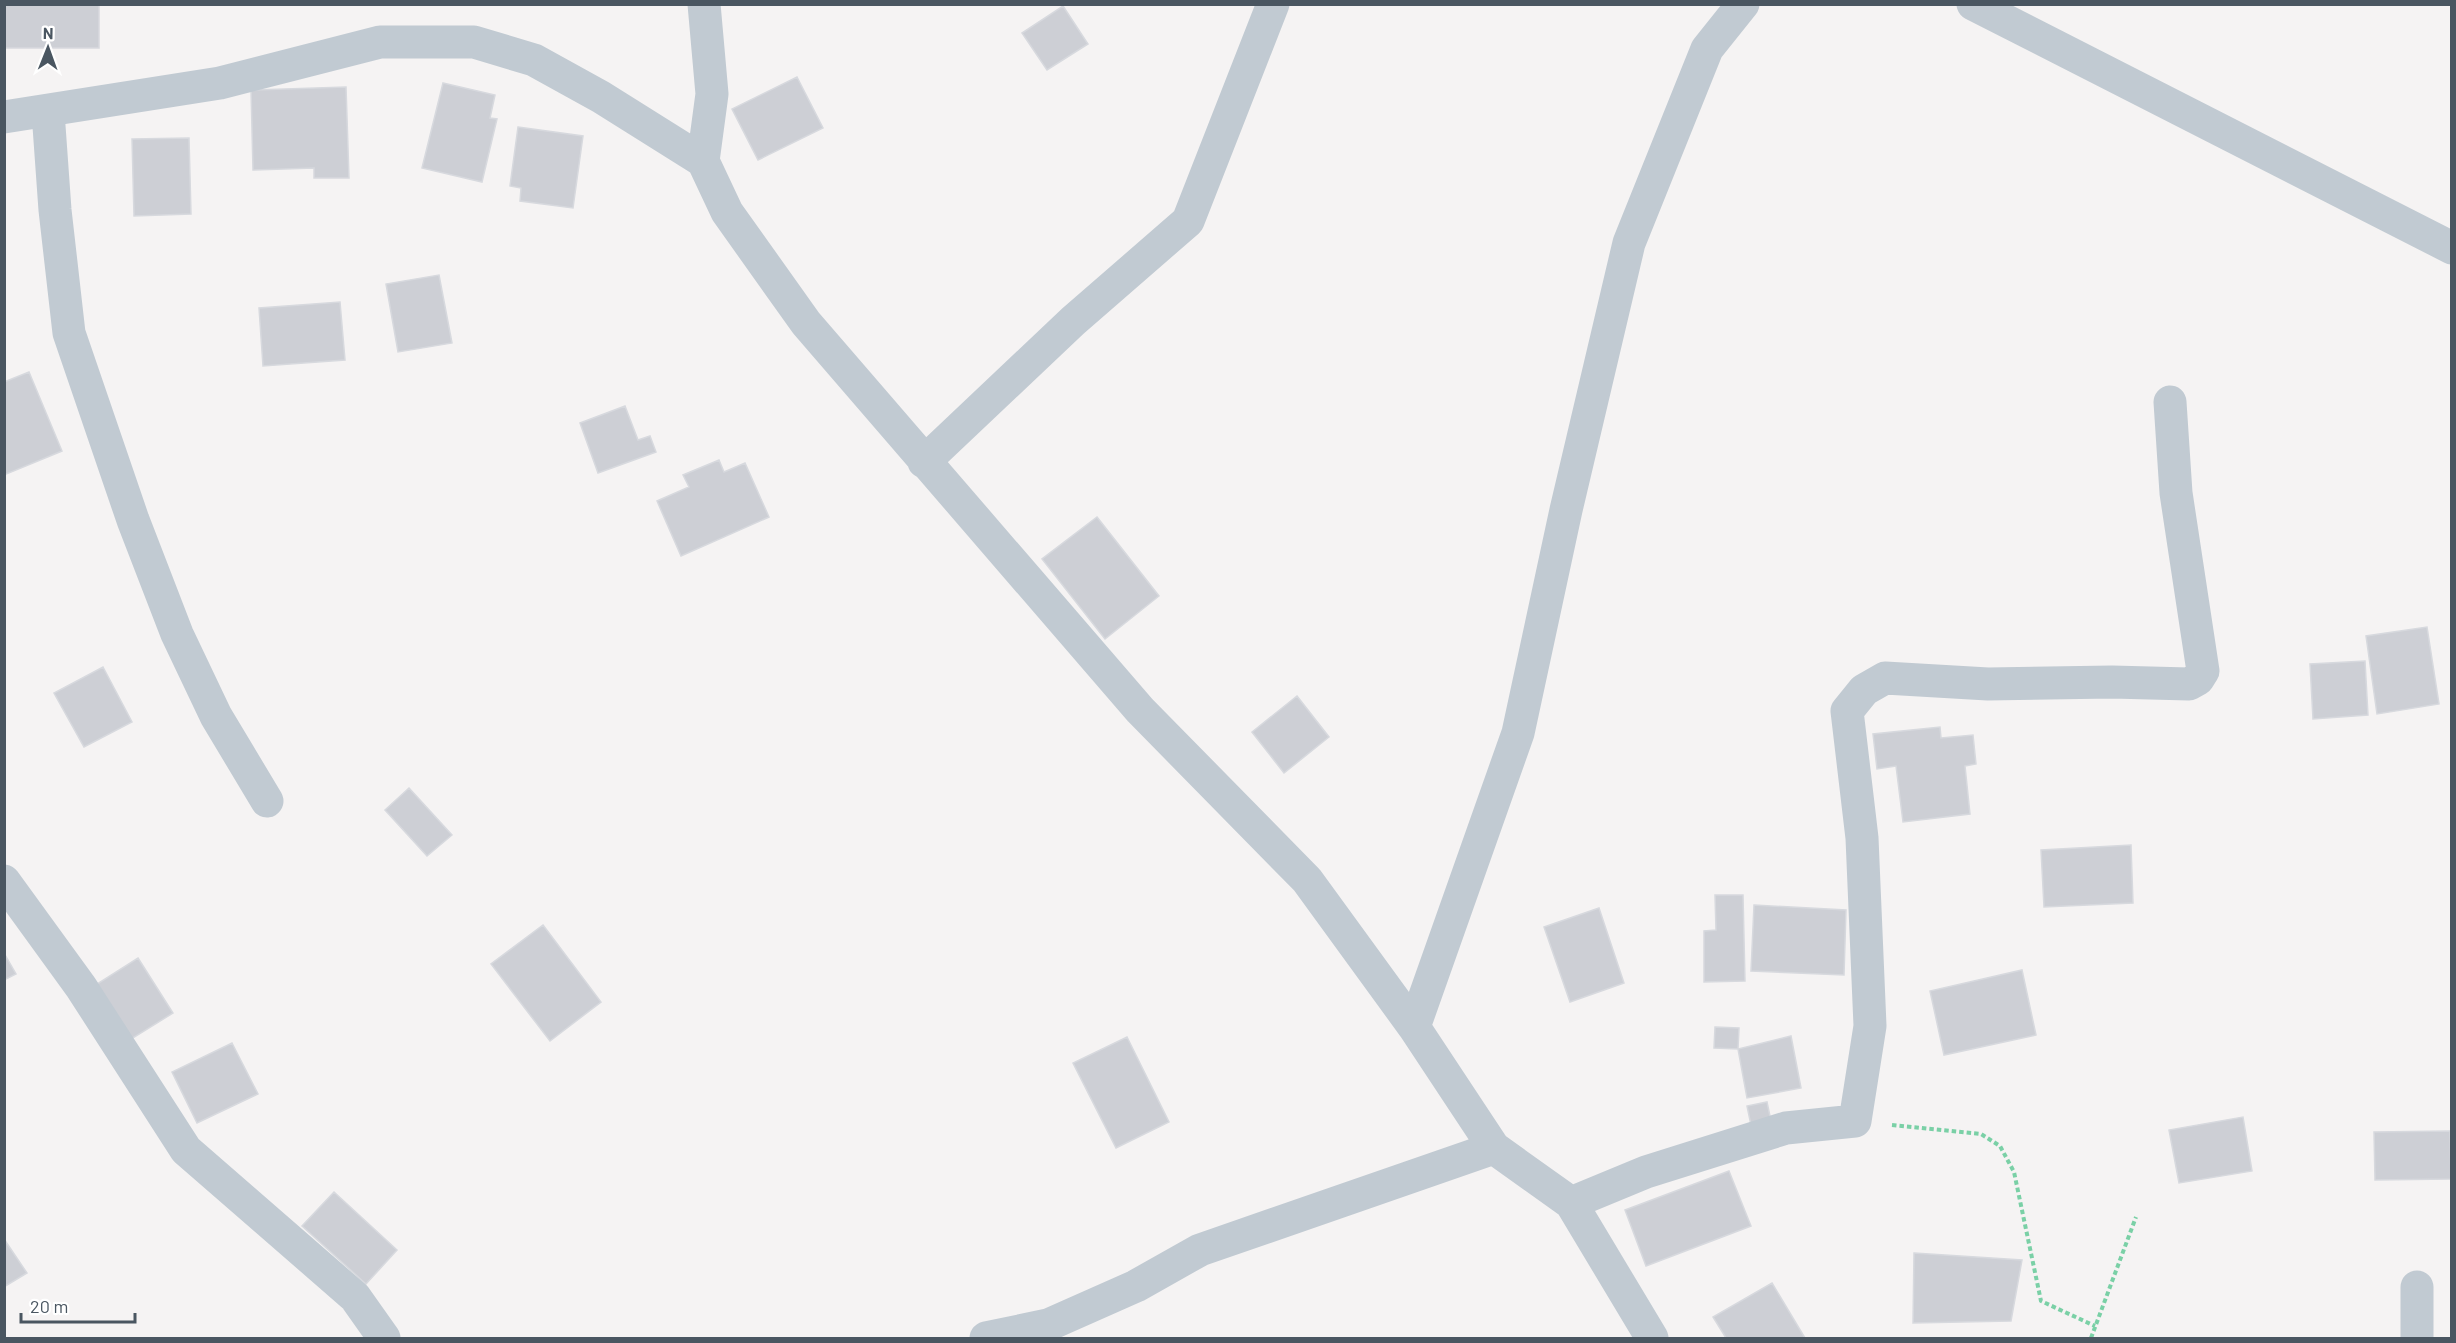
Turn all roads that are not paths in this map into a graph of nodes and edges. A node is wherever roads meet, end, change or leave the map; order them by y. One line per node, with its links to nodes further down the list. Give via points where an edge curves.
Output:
1 (704, 4): 7 (street, via 711,94)
2 (1272, 4): 10 (street, via 1188,221 1073,321)
3 (1743, 4): 13 (street, via 1707,49 1629,243 1518,733)
4 (1973, 4): 8 (street)
5 (48, 112): 6 (street); 7 (street, via 220,83 380,42 474,42 534,60); 11 (street, via 69,333 177,634 216,716)
6 (4, 117)
7 (704, 161): 10 (street, via 727,212 806,323)
8 (2451, 248)
9 (2170, 402): 15 (street, via 2176,493 2204,671 2189,684 1988,684 1885,678 1864,690 1847,711 1862,838 1870,1026 1855,1121 1786,1128 1646,1172)
10 (924, 462): 13 (street, via 1140,710 1307,880)
11 (267, 801)
12 (4, 881): 17 (street, via 81,987 186,1150 355,1297)
13 (1414, 1027): 14 (street)
14 (1494, 1148): 15 (street); 18 (street, via 1200,1250 1136,1287 1048,1325)
15 (1571, 1203): 19 (street)
16 (2417, 1287): 20 (street)
17 (384, 1338)
18 (986, 1338)
19 (1652, 1338)
20 (2417, 1338)

